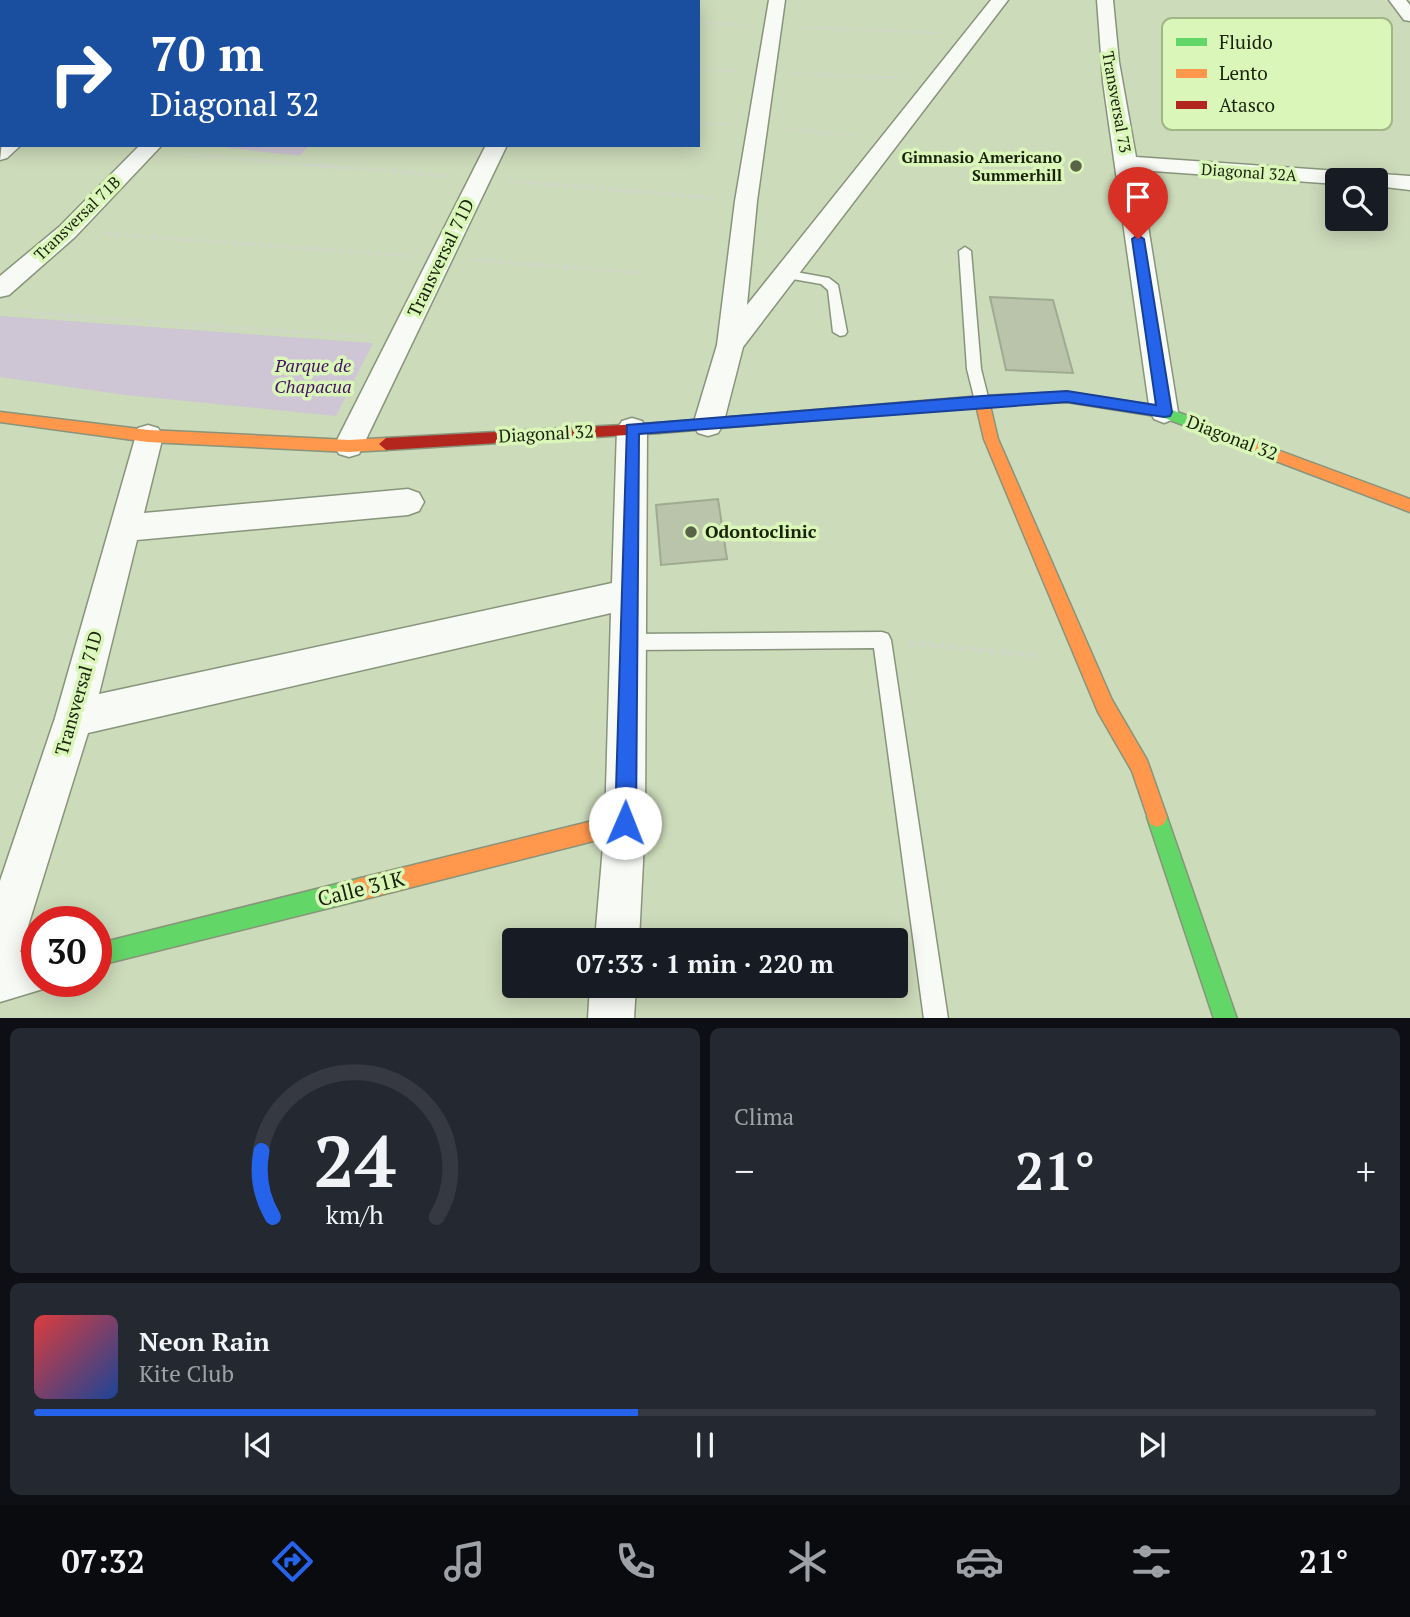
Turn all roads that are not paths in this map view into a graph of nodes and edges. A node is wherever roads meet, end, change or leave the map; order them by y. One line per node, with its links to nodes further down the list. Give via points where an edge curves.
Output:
1 (777, 0): 16 (street)
2 (1000, 0): 13 (street)
3 (1105, 0): 8 (street, Transversal 73, via 1114,100)
4 (1397, 0): 5 (street)
5 (1410, 16)
6 (150, 147): 14 (street, Transversal 71B, via 67,232)
7 (496, 147): 23 (street, Transversal 71D)
8 (1127, 163): 9 (street, Diagonal 32A); 18 (street, Transversal 73)
9 (1325, 177)
10 (1388, 181): 11 (street, Diagonal 32A)
11 (1410, 183)
12 (965, 251): 17 (lane, via 974,369)
13 (785, 275): 15 (lane, via 825,281 834,288); 16 (street)
14 (0, 289)
15 (840, 332)
16 (730, 345): 20 (street)
17 (982, 401): 18 (street, Diagonal 32, via 1067,397); 20 (street, Diagonal 32); 39 (street, via 992,439 1084,658 1140,767)
18 (1164, 412): 25 (street, Diagonal 32)
19 (0, 417): 22 (street, Diagonal 32)
20 (708, 425): 21 (street, Diagonal 32)
21 (632, 429): 23 (street, Diagonal 32); 27 (street)
22 (148, 436): 23 (street, Diagonal 32); 26 (street, Transversal 71D)
23 (349, 446)
24 (408, 502): 26 (street)
25 (1410, 506)
26 (124, 528): 29 (street, Transversal 71D)
27 (629, 594): 28 (street); 29 (street)
28 (629, 642): 30 (street); 38 (lane, via 882,640)
29 (74, 718): 32 (street, Transversal 71D)
30 (625, 823): 31 (street); 33 (street, Calle 31K)
31 (618, 928)
32 (0, 946)
33 (112, 952)
34 (21, 974): 35 (street)
35 (0, 979)
36 (612, 998): 37 (street)
37 (611, 1018)
38 (936, 1018)
39 (1226, 1018)

